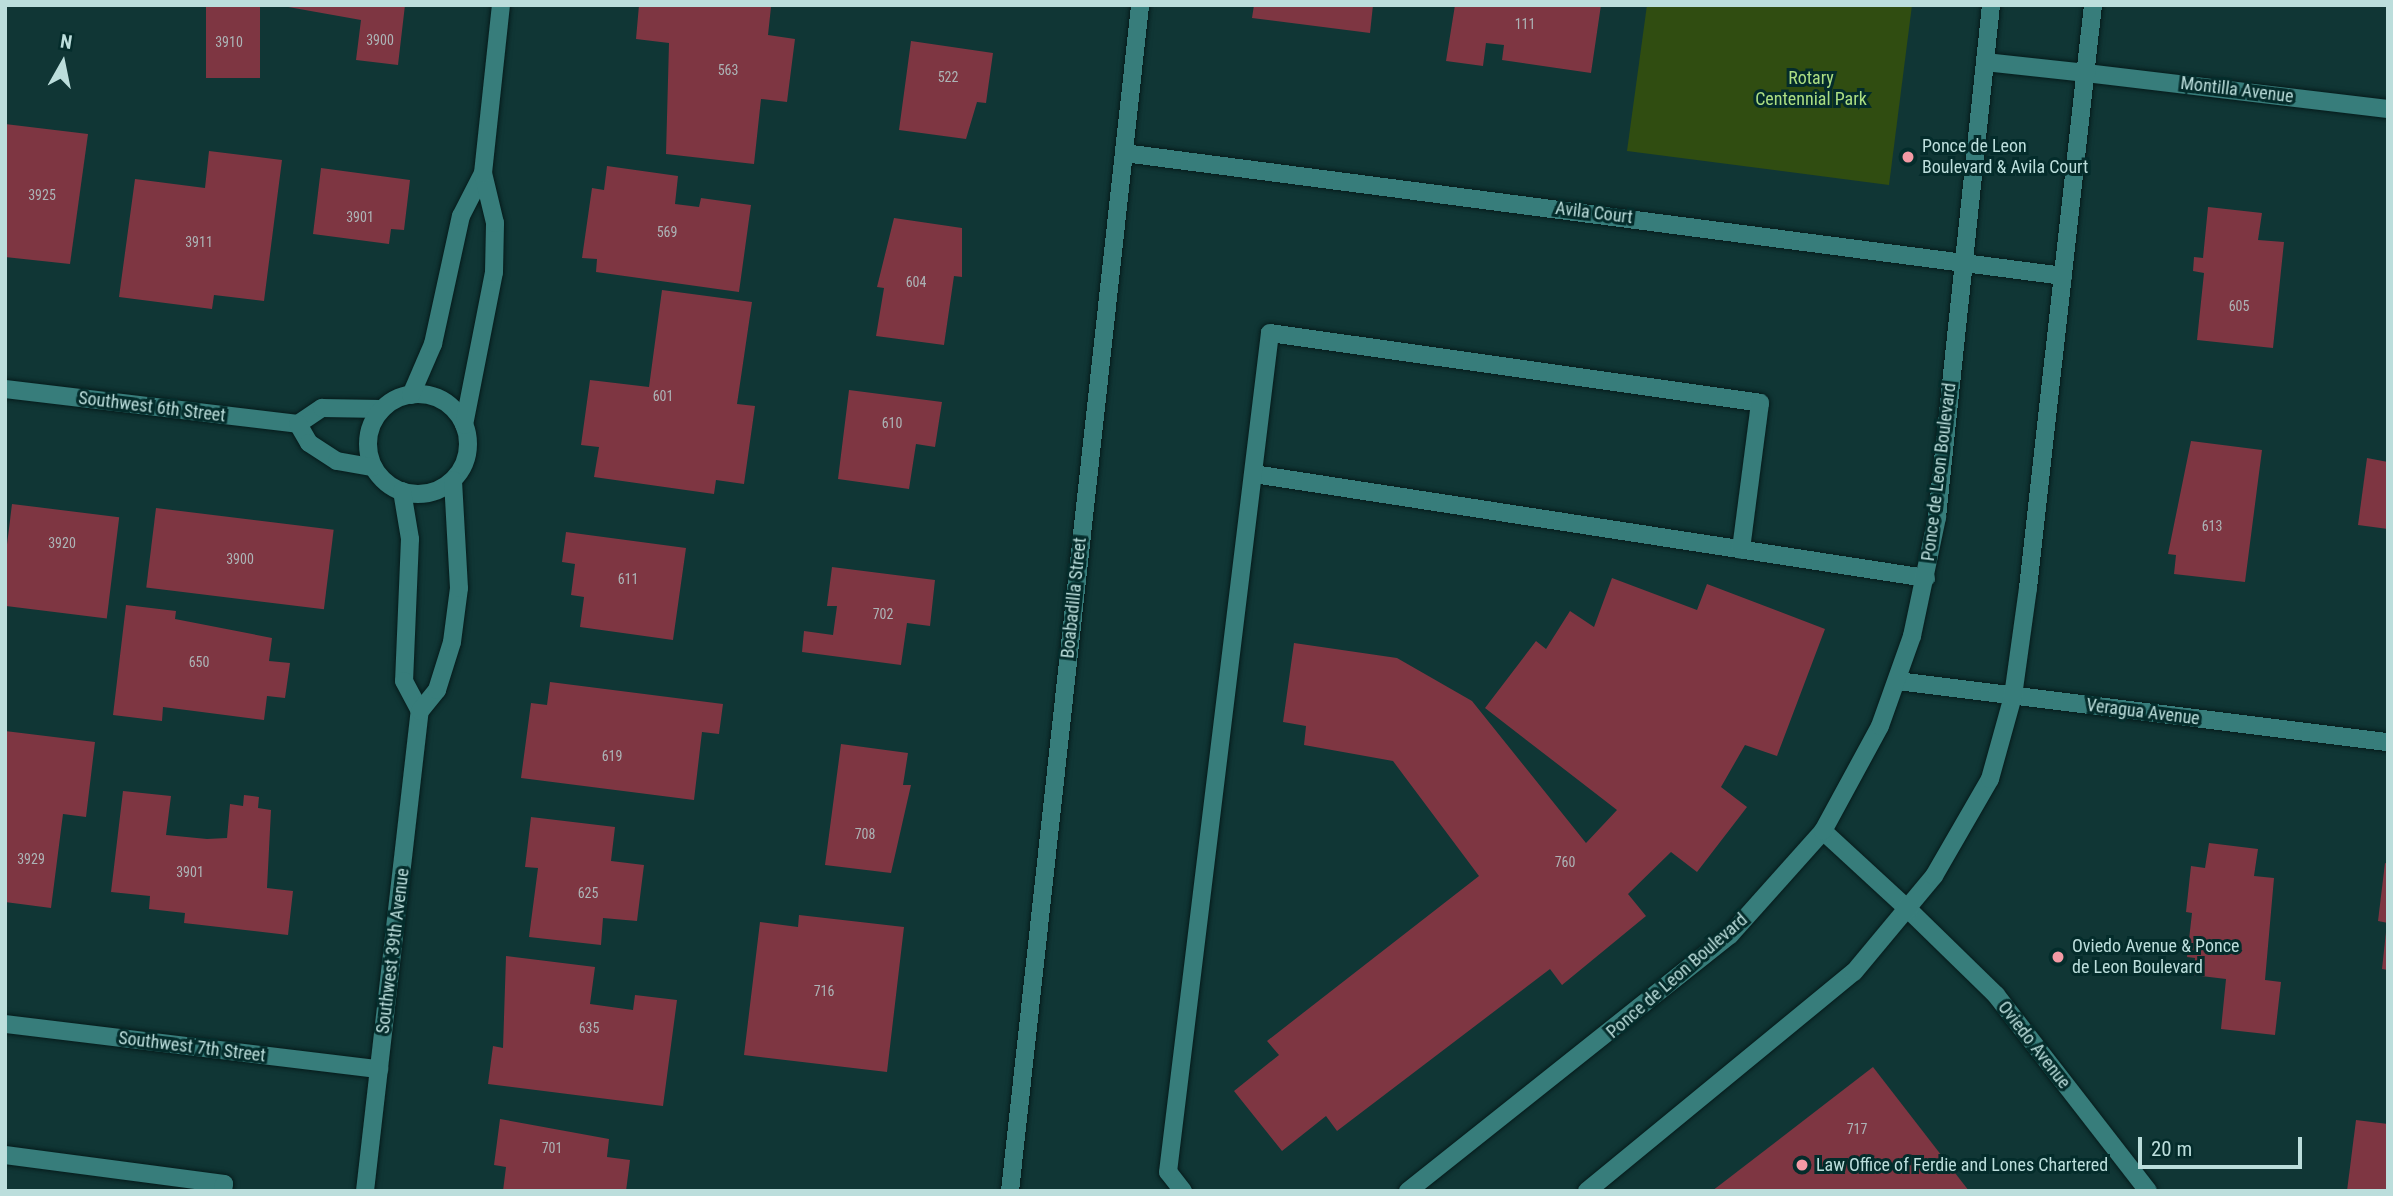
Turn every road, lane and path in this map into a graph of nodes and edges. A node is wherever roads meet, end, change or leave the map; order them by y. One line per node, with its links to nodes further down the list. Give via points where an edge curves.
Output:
1 (501, 5): 9 (street, Southwest 39th Avenue)
2 (1140, 5): 8 (street, Boabadilla Street)
3 (1991, 5): 5 (street, Ponce de Leon Boulevard)
4 (2093, 5): 6 (street)
5 (1985, 62): 6 (street, Montilla Avenue); 10 (street, Ponce de Leon Boulevard)
6 (2086, 73): 7 (street, Montilla Avenue); 11 (street)
7 (2388, 109)
8 (1124, 153): 10 (street, Avila Court); 34 (street, Boabadilla Street)
9 (483, 173): 13 (street, Southwest 39th Avenue, via 461,216 433,344); 16 (street, Southwest 39th Avenue, via 495,223 494,272)
10 (1964, 261): 11 (street, Avila Court); 22 (street, Ponce de Leon Boulevard)
11 (2063, 276): 24 (street)
12 (5, 389): 15 (street, Southwest 6th Street)
13 (411, 395): 14 (street); 16 (street, via 442,400)
14 (383, 409): 15 (street, via 322,408); 17 (street, via 368,436)
15 (298, 424): 17 (street, via 309,443 337,461)
16 (464, 425): 19 (street, Southwest 39th Avenue, via 466,460)
17 (372, 467): 20 (street)
18 (1254, 474): 21 (street); 21 (street, via 1270,333 1760,403); 35 (street, via 1168,1172)
19 (453, 480): 20 (street, via 429,494); 25 (street, Southwest 39th Avenue, via 460,562 452,642 437,690)
20 (402, 491): 25 (street, via 410,539 404,681)
21 (1741, 550): 22 (street)
22 (1926, 578): 23 (street, Ponce de Leon Boulevard)
23 (1898, 681): 24 (street, Veragua Avenue); 27 (street, Ponce de Leon Boulevard)
24 (2013, 696): 26 (street, Veragua Avenue); 28 (street, via 1990,779 1967,827)
25 (420, 711): 30 (street, Southwest 39th Avenue)
26 (2388, 742)
27 (1823, 831): 28 (street, Oviedo Avenue); 36 (street, Ponce de Leon Boulevard, via 1730,935)
28 (1909, 910): 37 (street, via 1806,1017); 38 (street, Oviedo Avenue, via 1996,995)
29 (5, 1024): 30 (street, Southwest 7th Street)
30 (379, 1069): 33 (street, Southwest 39th Avenue)
31 (5, 1155): 32 (street, via 224,1184)
32 (223, 1191)
33 (365, 1191)
34 (1010, 1191)
35 (1183, 1191)
36 (1408, 1191)
37 (1587, 1191)
38 (2148, 1191)

